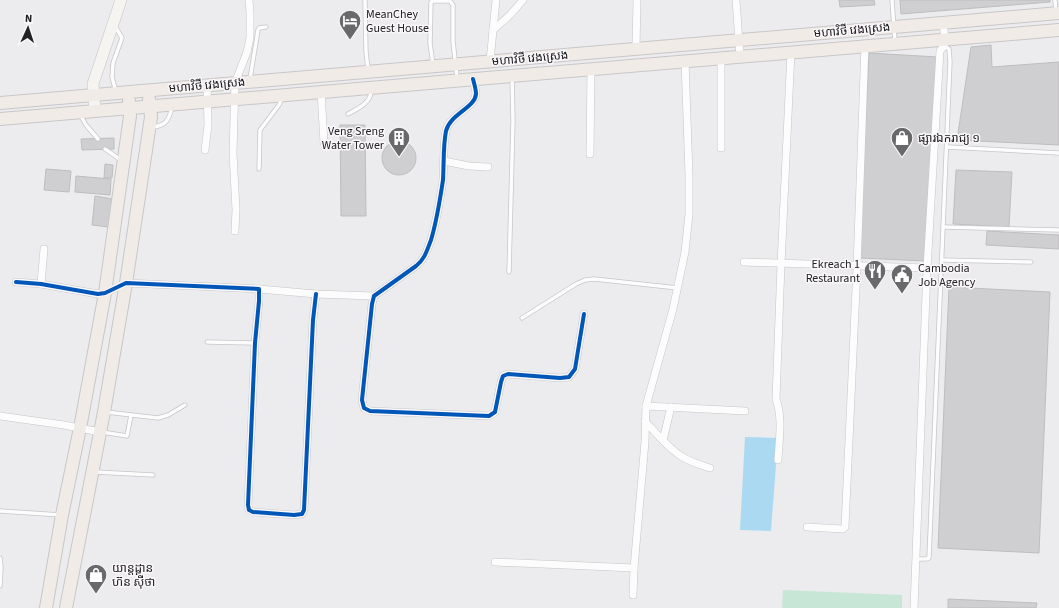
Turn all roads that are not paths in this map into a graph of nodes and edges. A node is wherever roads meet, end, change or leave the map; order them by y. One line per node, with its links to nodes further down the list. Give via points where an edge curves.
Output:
1 (121, 0): 12 (street)
2 (248, 0): 35 (street, via 250,38)
3 (365, 0): 30 (lane)
4 (496, 0): 15 (street)
5 (523, 0): 15 (street)
6 (637, 0): 21 (street)
7 (736, 0): 17 (street)
8 (892, 0): 14 (lane)
9 (1055, 0): 10 (lane)
10 (1058, 13): 11 (main road, មហាវិថី វេងស្រេង)
11 (943, 22): 14 (main road, មហាវិថី វេងស្រេង); 18 (street)
12 (113, 23): 39 (lane, via 122,38 113,63 112,77); 41 (street, via 93,84)
13 (266, 27): 34 (lane, via 258,30)
14 (894, 27): 17 (main road, មហាវិថី វេងស្រេង); 19 (lane)
15 (493, 30): 26 (street)
16 (1059, 30): 18 (main road, មហាវិថី វេងស្រេង)
17 (739, 40): 21 (main road, មហាវិថី វេងស្រេង); 23 (street)
18 (944, 42): 19 (main road, មហាវិថី វេងស្រេង); 57 (lane, via 950,62); 75 (street, via 940,51)
19 (895, 43): 20 (main road, មហាវិថី វេងស្រេង)
20 (865, 45): 22 (main road, មហាវិថី វេងស្រេង); 74 (street)
21 (636, 49): 26 (main road, មហាវិថី វេងស្រេង)
22 (791, 52): 23 (main road, មហាវិថី វេងស្រេង); 73 (street)
23 (740, 56): 24 (main road, មហាវិថី វេងស្រេង)
24 (721, 58): 25 (main road, មហាវិថី វេងស្រេង); 56 (street)
25 (685, 60): 29 (main road, មហាវិថី វេងស្រេង); 80 (street, via 689,214)
26 (490, 61): 27 (main road, មហាវិថី វេងស្រេង)
27 (455, 64): 28 (main road, មហាវិថី វេងស្រេង); 28 (lane, via 453,5 450,1 434,1 430,6); 33 (lane)
28 (433, 66): 30 (main road, មហាវិថី វេងស្រេង)
29 (591, 69): 31 (main road, មហាវិថី វេងស្រេង); 61 (street)
30 (368, 72): 34 (main road, មហាវិថី វេងស្រេង)
31 (512, 75): 32 (main road, មហាវិថី វេងស្រេង); 76 (lane, via 514,121)
32 (474, 78): 33 (main road, មហាវិថី វេងស្រេង); 62 (street, via 476,94 473,101 454,117 446,130)
33 (457, 80): 37 (main road, មហាវិថី វេងស្រេង)
34 (249, 82): 35 (main road, មហាវិថី វេងស្រេង)
35 (235, 83): 36 (main road, មហាវិថី វេងស្រេង); 43 (street)
36 (207, 85): 38 (main road, មហាវិថី វេងស្រេង); 44 (street)
37 (370, 87): 40 (main road, មហាវិថី វេងស្រេង); 51 (lane, via 371,94 363,106)
38 (148, 90): 39 (main road, មហាវិថី វេងស្រេង); 47 (main road)
39 (122, 92): 41 (main road, មហាវិថី វេងស្រេង); 48 (main road)
40 (321, 92): 42 (main road, មហាវិថី វេងស្រេង); 55 (street)
41 (93, 95): 45 (main road, មហាវិថី វេងស្រេង); 49 (street)
42 (284, 95): 43 (main road, មហាវិថី វេងស្រេង); 65 (lane, via 260,130)
43 (234, 99): 44 (main road, មហាវិថី វេងស្រេង); 68 (street)
44 (208, 101): 46 (main road, មហាវិថី វេងស្រេង); 59 (street)
45 (0, 102)
46 (173, 104): 47 (main road, មហាវិថី វេងស្រេង); 53 (lane, via 170,118 162,126)
47 (150, 106): 48 (main road, មហាវិថី វេងស្រេង); 53 (main road)
48 (130, 108): 49 (main road, មហាវិថី វេងស្រេង); 63 (main road)
49 (94, 111): 50 (main road, មហាវិថី វេងស្រេង)
50 (79, 112): 52 (main road, មហាវិថី វេងស្រេង); 54 (lane)
51 (348, 114)
52 (0, 119)
53 (149, 127): 78 (main road)
54 (98, 139)
55 (324, 143)
56 (721, 148)
57 (947, 148): 60 (lane); 66 (lane)
58 (105, 149): 63 (lane)
59 (205, 150)
60 (1059, 153)
61 (590, 154)
62 (444, 161): 64 (street); 84 (street, via 436,224 422,261)
63 (124, 162): 82 (main road)
64 (488, 167)
65 (259, 169)
66 (943, 227): 67 (lane); 70 (lane)
67 (1059, 230)
68 (235, 231)
69 (44, 249): 79 (street)
70 (942, 260): 72 (lane); 108 (lane, via 929,558)
71 (744, 262): 73 (street)
72 (1031, 262)
73 (781, 264): 74 (street); 100 (street, via 776,399 780,413)
74 (857, 267): 75 (street); 106 (street, via 845,527)
75 (927, 268): 108 (street)
76 (509, 272)
77 (16, 282): 79 (street)
78 (126, 283): 81 (street); 82 (street); 93 (main road)
79 (41, 284): 82 (street, via 98,294)
80 (678, 288): 86 (lane, via 585,280); 90 (street)
81 (259, 289): 83 (street); 88 (street)
82 (105, 292): 97 (main road)
83 (316, 294): 84 (street); 88 (street, via 302,514 262,513 249,510)
84 (374, 296): 85 (street, via 362,400 364,408 370,411 489,416 495,412 503,376 508,374 569,377 576,369)
85 (584, 314)
86 (522, 318)
87 (207, 342): 88 (lane)
88 (255, 343)
89 (185, 405): 94 (lane, via 158,418)
90 (646, 406): 91 (street); 96 (street)
91 (671, 407): 92 (street); 99 (street)
92 (745, 411)
93 (104, 412): 94 (lane); 98 (main road)
94 (131, 415): 98 (lane, via 126,436)
95 (0, 416): 97 (street)
96 (644, 421): 99 (street); 110 (street, via 645,442)
97 (80, 428): 98 (street); 105 (main road)
98 (100, 432): 102 (main road)
99 (663, 440): 101 (street, via 682,457)
100 (778, 460)
101 (710, 468)
102 (92, 472): 103 (lane); 114 (main road)
103 (153, 475)
104 (0, 511): 105 (lane)
105 (62, 515): 113 (main road)
106 (807, 527)
107 (0, 558): 111 (lane)
108 (916, 559): 115 (street)
109 (495, 562): 110 (street)
110 (634, 568): 112 (street)
111 (0, 586)
112 (633, 595)
113 (46, 608)
114 (66, 608)
115 (914, 608)

